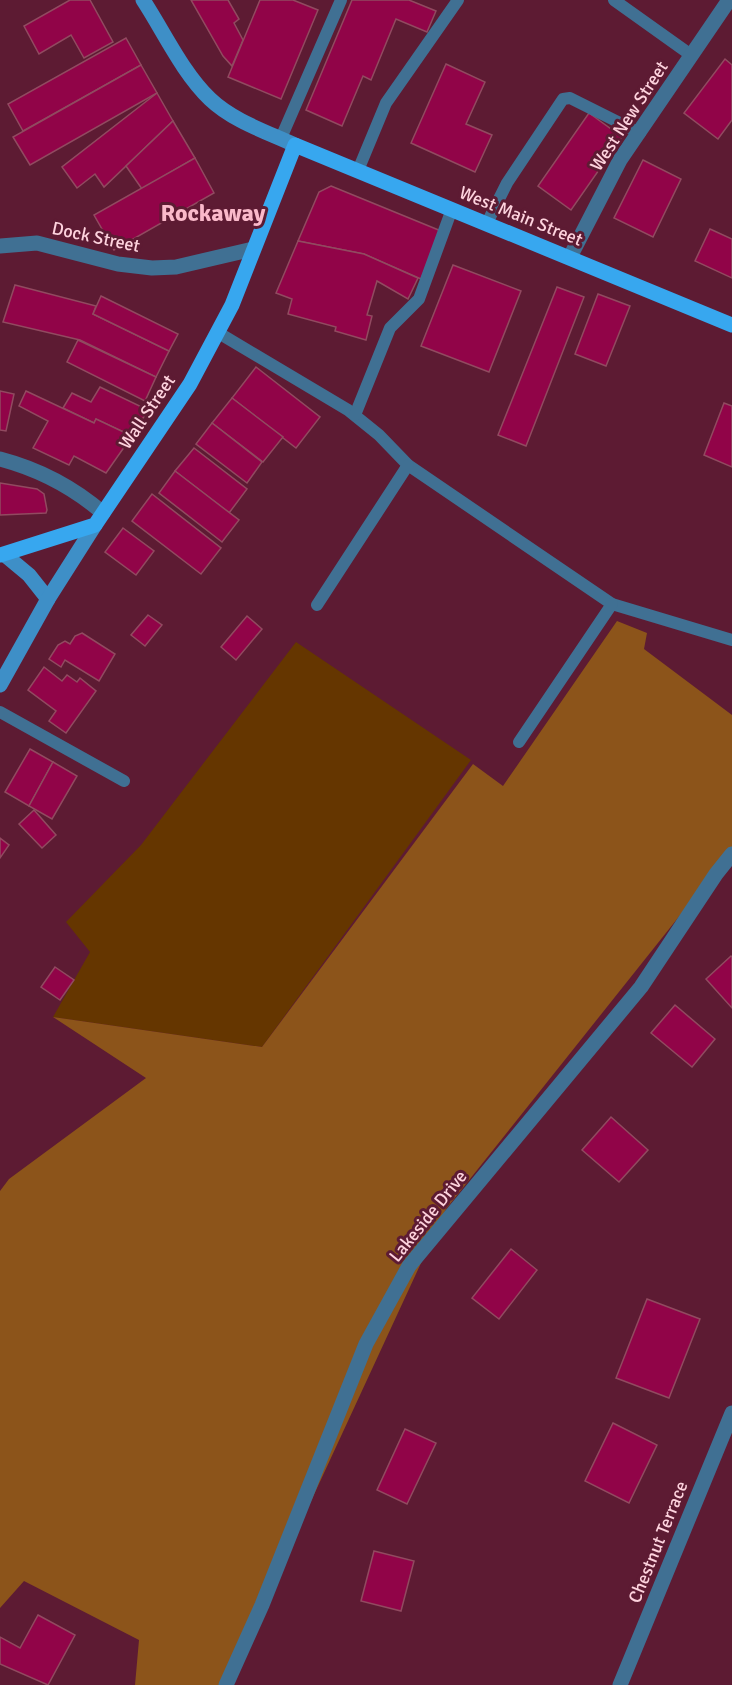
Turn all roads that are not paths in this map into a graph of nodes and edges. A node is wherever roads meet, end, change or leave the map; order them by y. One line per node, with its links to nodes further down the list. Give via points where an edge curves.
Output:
1 (143, 0): 8 (street, via 210,100)
2 (341, 0): 8 (lane)
3 (458, 0): 10 (lane, via 386,103)
4 (614, 0): 6 (lane)
5 (729, 0): 6 (street, West New Street)
6 (691, 55): 7 (street, West New Street)
7 (640, 133): 12 (lane, via 570,98 563,99 507,183); 15 (street, West New Street, via 620,160)
8 (281, 138): 9 (street)
9 (295, 144): 10 (main road, West Main Street); 14 (main road, Wall Street)
10 (359, 168): 11 (main road, West Main Street)
11 (452, 209): 12 (main road, West Main Street); 18 (lane, via 419,299 390,328)
12 (487, 223): 15 (main road, West Main Street)
13 (0, 246): 14 (street, Dock Street, via 37,243 118,264 152,268 176,267)
14 (253, 249): 17 (main road, Wall Street, via 232,306)
15 (570, 257): 16 (main road, West Main Street)
16 (732, 325)
17 (217, 332): 18 (lane); 21 (main road, Wall Street, via 190,384)
18 (354, 416): 20 (lane, via 380,435)
19 (0, 459): 21 (street, via 80,493)
20 (408, 465): 24 (lane); 25 (lane)
21 (99, 519): 22 (main road); 23 (street, Wall Street)
22 (3, 555): 23 (street, via 29,575)
23 (48, 599): 27 (street, Wall Street)
24 (612, 604): 26 (lane); 29 (lane)
25 (317, 605)
26 (732, 640)
27 (0, 685)
28 (0, 712): 30 (lane)
29 (519, 742)
30 (124, 781)
31 (732, 854): 33 (street, Lakeside Drive, via 641,987 409,1266 366,1344)
32 (732, 1413): 34 (street, Chestnut Terrace)
33 (226, 1685)
34 (620, 1685)

